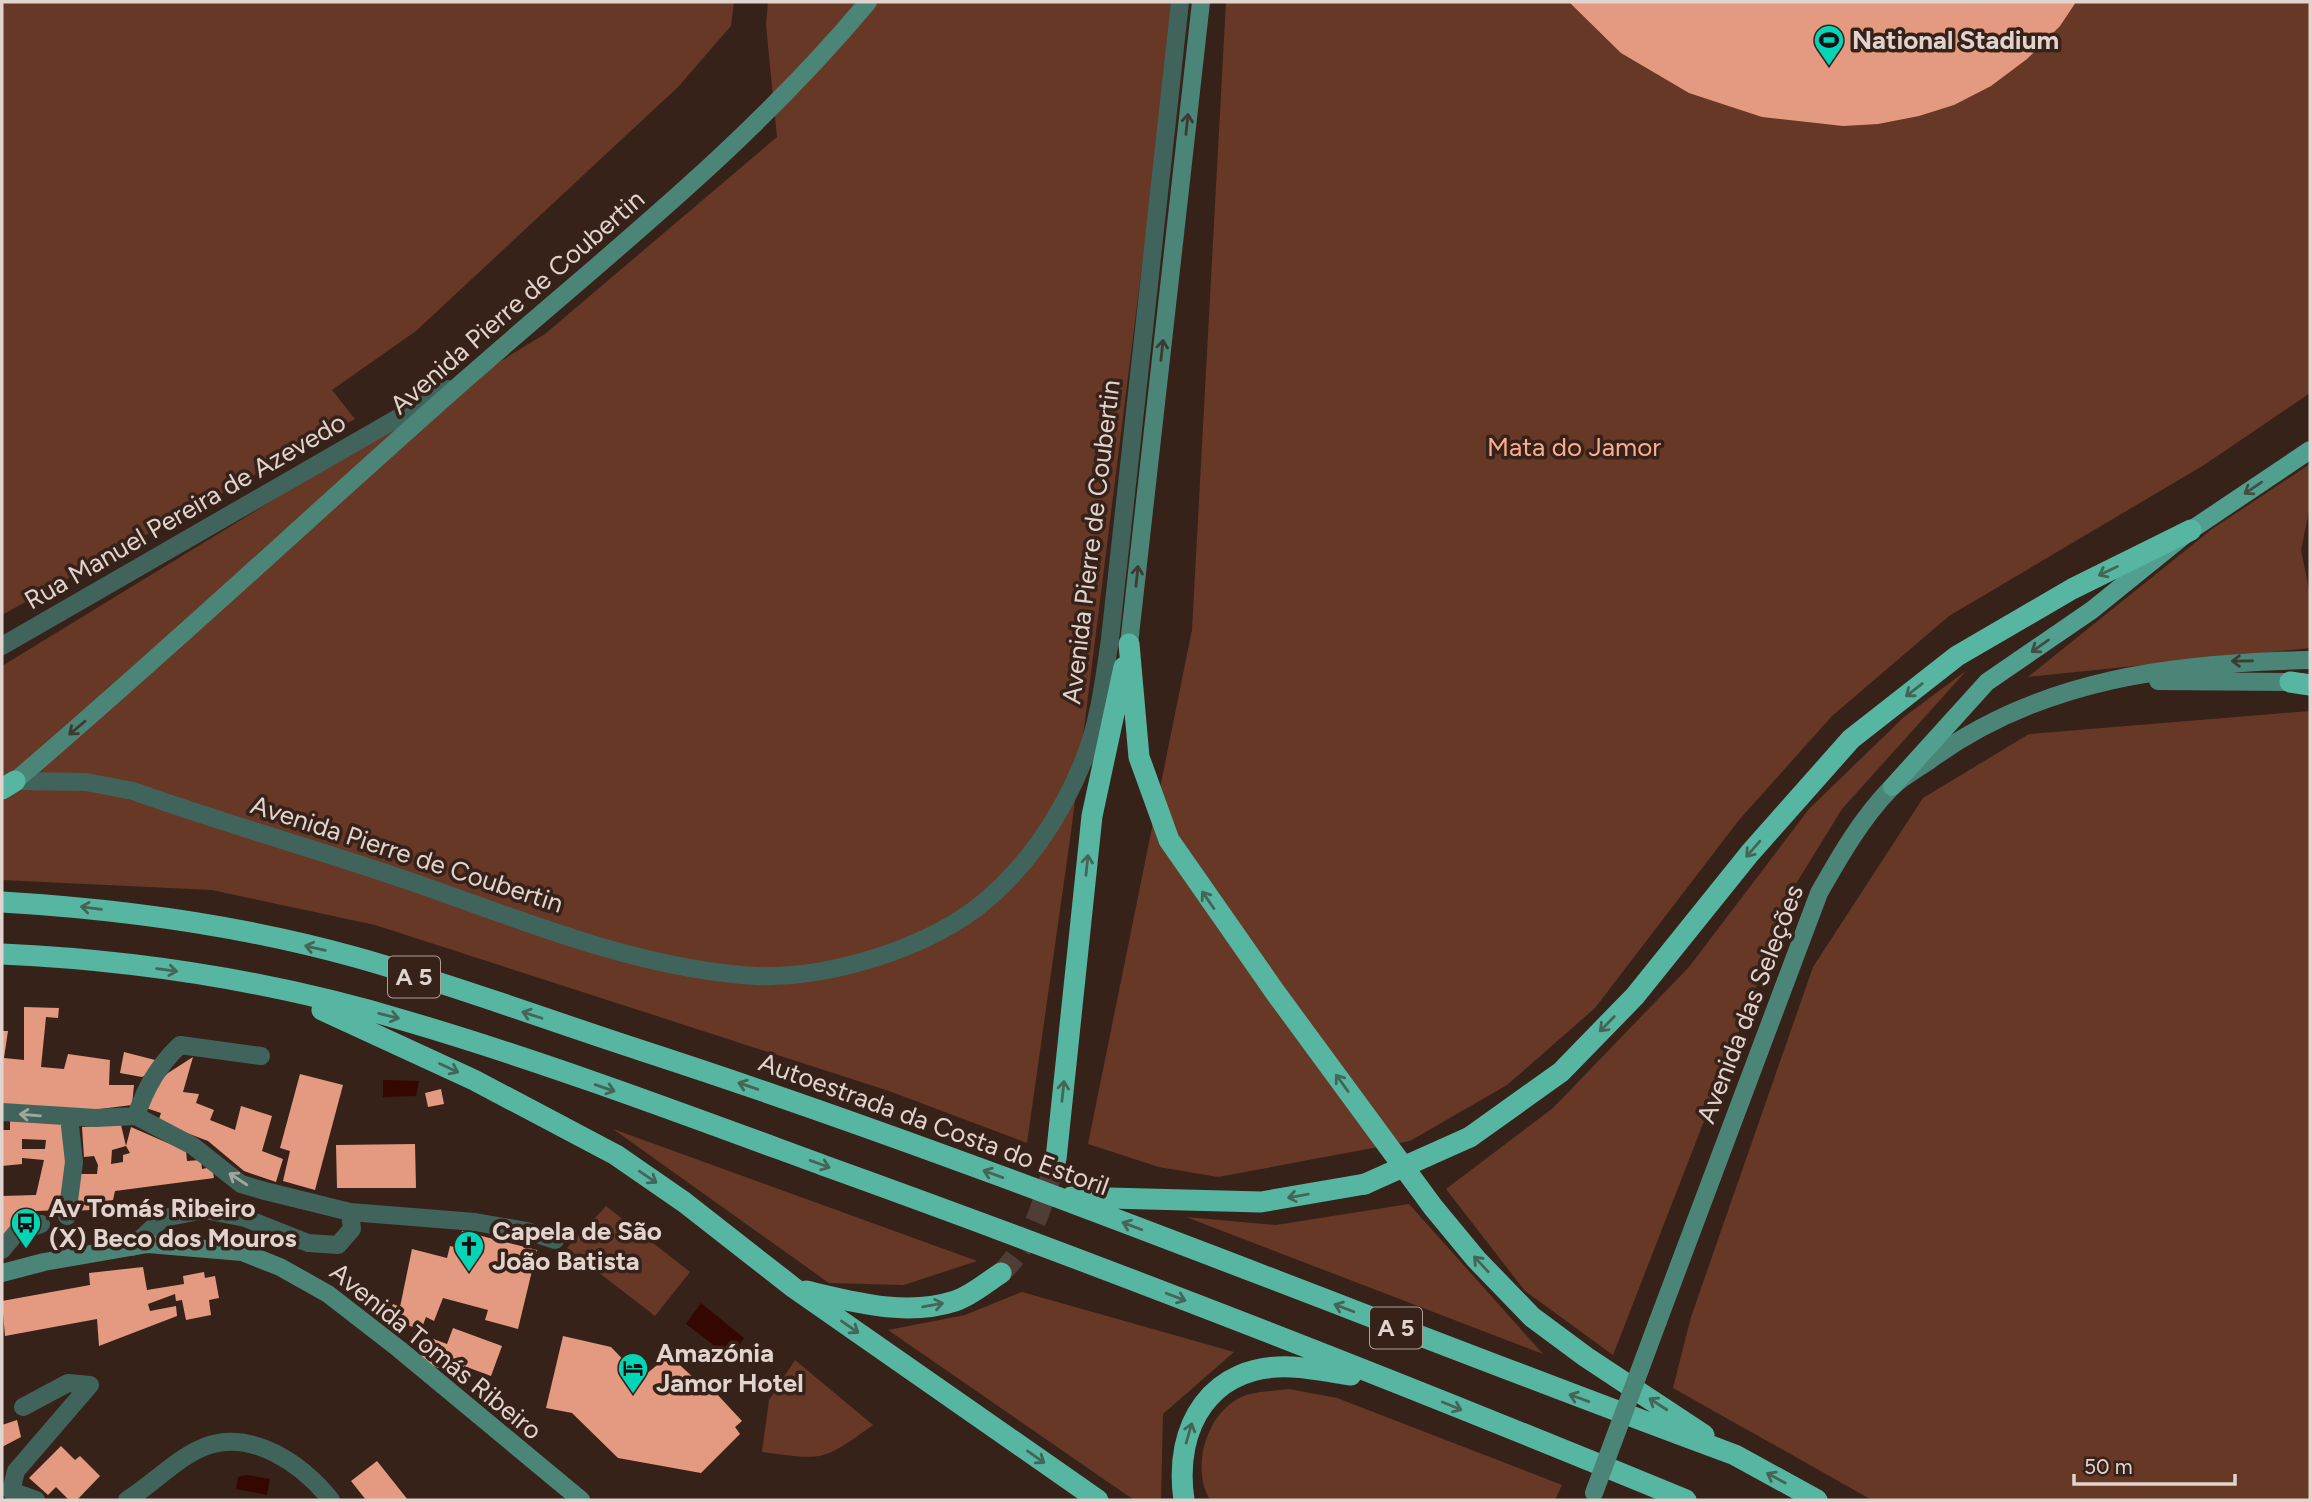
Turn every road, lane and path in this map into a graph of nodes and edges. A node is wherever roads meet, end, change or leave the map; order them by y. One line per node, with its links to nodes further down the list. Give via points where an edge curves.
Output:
1 (869, 2): 4 (street, Avenida Pierre de Coubertin, via 728,153)
2 (1180, 2): 12 (street, Avenida Pierre de Coubertin, via 1100,701 1084,761 1048,832 1007,880 974,909 908,944 838,967 771,975 713,972 618,952 133,791 86,782)
3 (1201, 2): 7 (street, Avenida Pierre de Coubertin, one-way to 3)
4 (467, 378): 8 (street, Rua Manuel Pereira de Azevedo); 12 (street, Avenida Pierre de Coubertin, one-way to 12, via 129,684)
5 (2310, 450): 6 (main road, one-way to 6)
6 (2191, 530): 13 (main road, one-way to 13, via 2092,610 1987,682); 22 (highway, one-way to 22, bridge, via 2073,589 1957,656 1851,739 1749,853 1635,996 1561,1072 1470,1137 1365,1184 1261,1202)
7 (1129, 644): 21 (highway, one-way to 7, via 1092,816); 34 (highway, one-way to 7, via 1532,1317 1433,1207 1169,840 1139,757)
8 (2, 646)
9 (2310, 660): 10 (street, Avenida das Seleções, one-way to 10, via 2220,662)
10 (2120, 680): 11 (street, Avenida das Seleções); 13 (street, Avenida das Seleções, via 2031,703 1955,742)
11 (2304, 683)
12 (8, 785)
13 (1892, 787): 35 (street, Avenida das Seleções, bridge, via 1853,833 1819,894)
14 (2, 902): 22 (highway, Autoestrada da Costa do Estoril / A 5, one-way to 14, via 716,1075 354,957 209,925 87,907)
15 (2, 954): 16 (highway, A 5, one-way to 16, via 177,971)
16 (275, 989): 31 (highway, one-way to 31, via 567,1126 684,1202); 32 (highway, A 5, one-way to 32, via 404,1020 773,1147 1044,1245)
17 (261, 1056): 19 (street, via 180,1045 146,1087)
18 (2, 1112): 20 (street, one-way to 18)
19 (136, 1116): 20 (street); 23 (street, one-way to 19, via 241,1184 193,1146)
20 (69, 1117): 24 (street, via 74,1162)
21 (1056, 1159)
22 (1057, 1197): 34 (highway, Autoestrada da Costa do Estoril / A 5, one-way to 22)
23 (350, 1212): 26 (street, via 475,1222); 27 (street, via 352,1229 338,1245 308,1243 245,1218 205,1210 163,1218)
24 (67, 1216)
25 (41, 1224): 28 (street, via 16,1233)
26 (555, 1240)
27 (132, 1247): 29 (street, Avenida Tomás Ribeiro); 39 (street, Avenida Tomás Ribeiro, via 173,1245 242,1252 328,1294)
28 (2, 1250)
29 (2, 1273)
30 (1001, 1273): 31 (highway, one-way to 30, via 866,1305 916,1308 957,1301)
31 (794, 1288): 40 (highway, one-way to 40)
32 (1389, 1381): 41 (highway, one-way to 32, via 1181,1478 1192,1423 1200,1406 1227,1383 1249,1373 1290,1367); 42 (highway, A 5, one-way to 42)
33 (23, 1407): 36 (street, via 68,1383 90,1385 16,1471 11,1491)
34 (1735, 1455): 43 (highway, Autoestrada da Costa do Estoril / A 5, one-way to 34)
35 (1593, 1498)
36 (36, 1500)
37 (127, 1500): 38 (street, via 204,1447 240,1444 275,1453 297,1466 312,1476)
38 (331, 1500)
39 (581, 1500)
40 (1098, 1500)
41 (1184, 1500)
42 (1686, 1500)
43 (1816, 1500)

